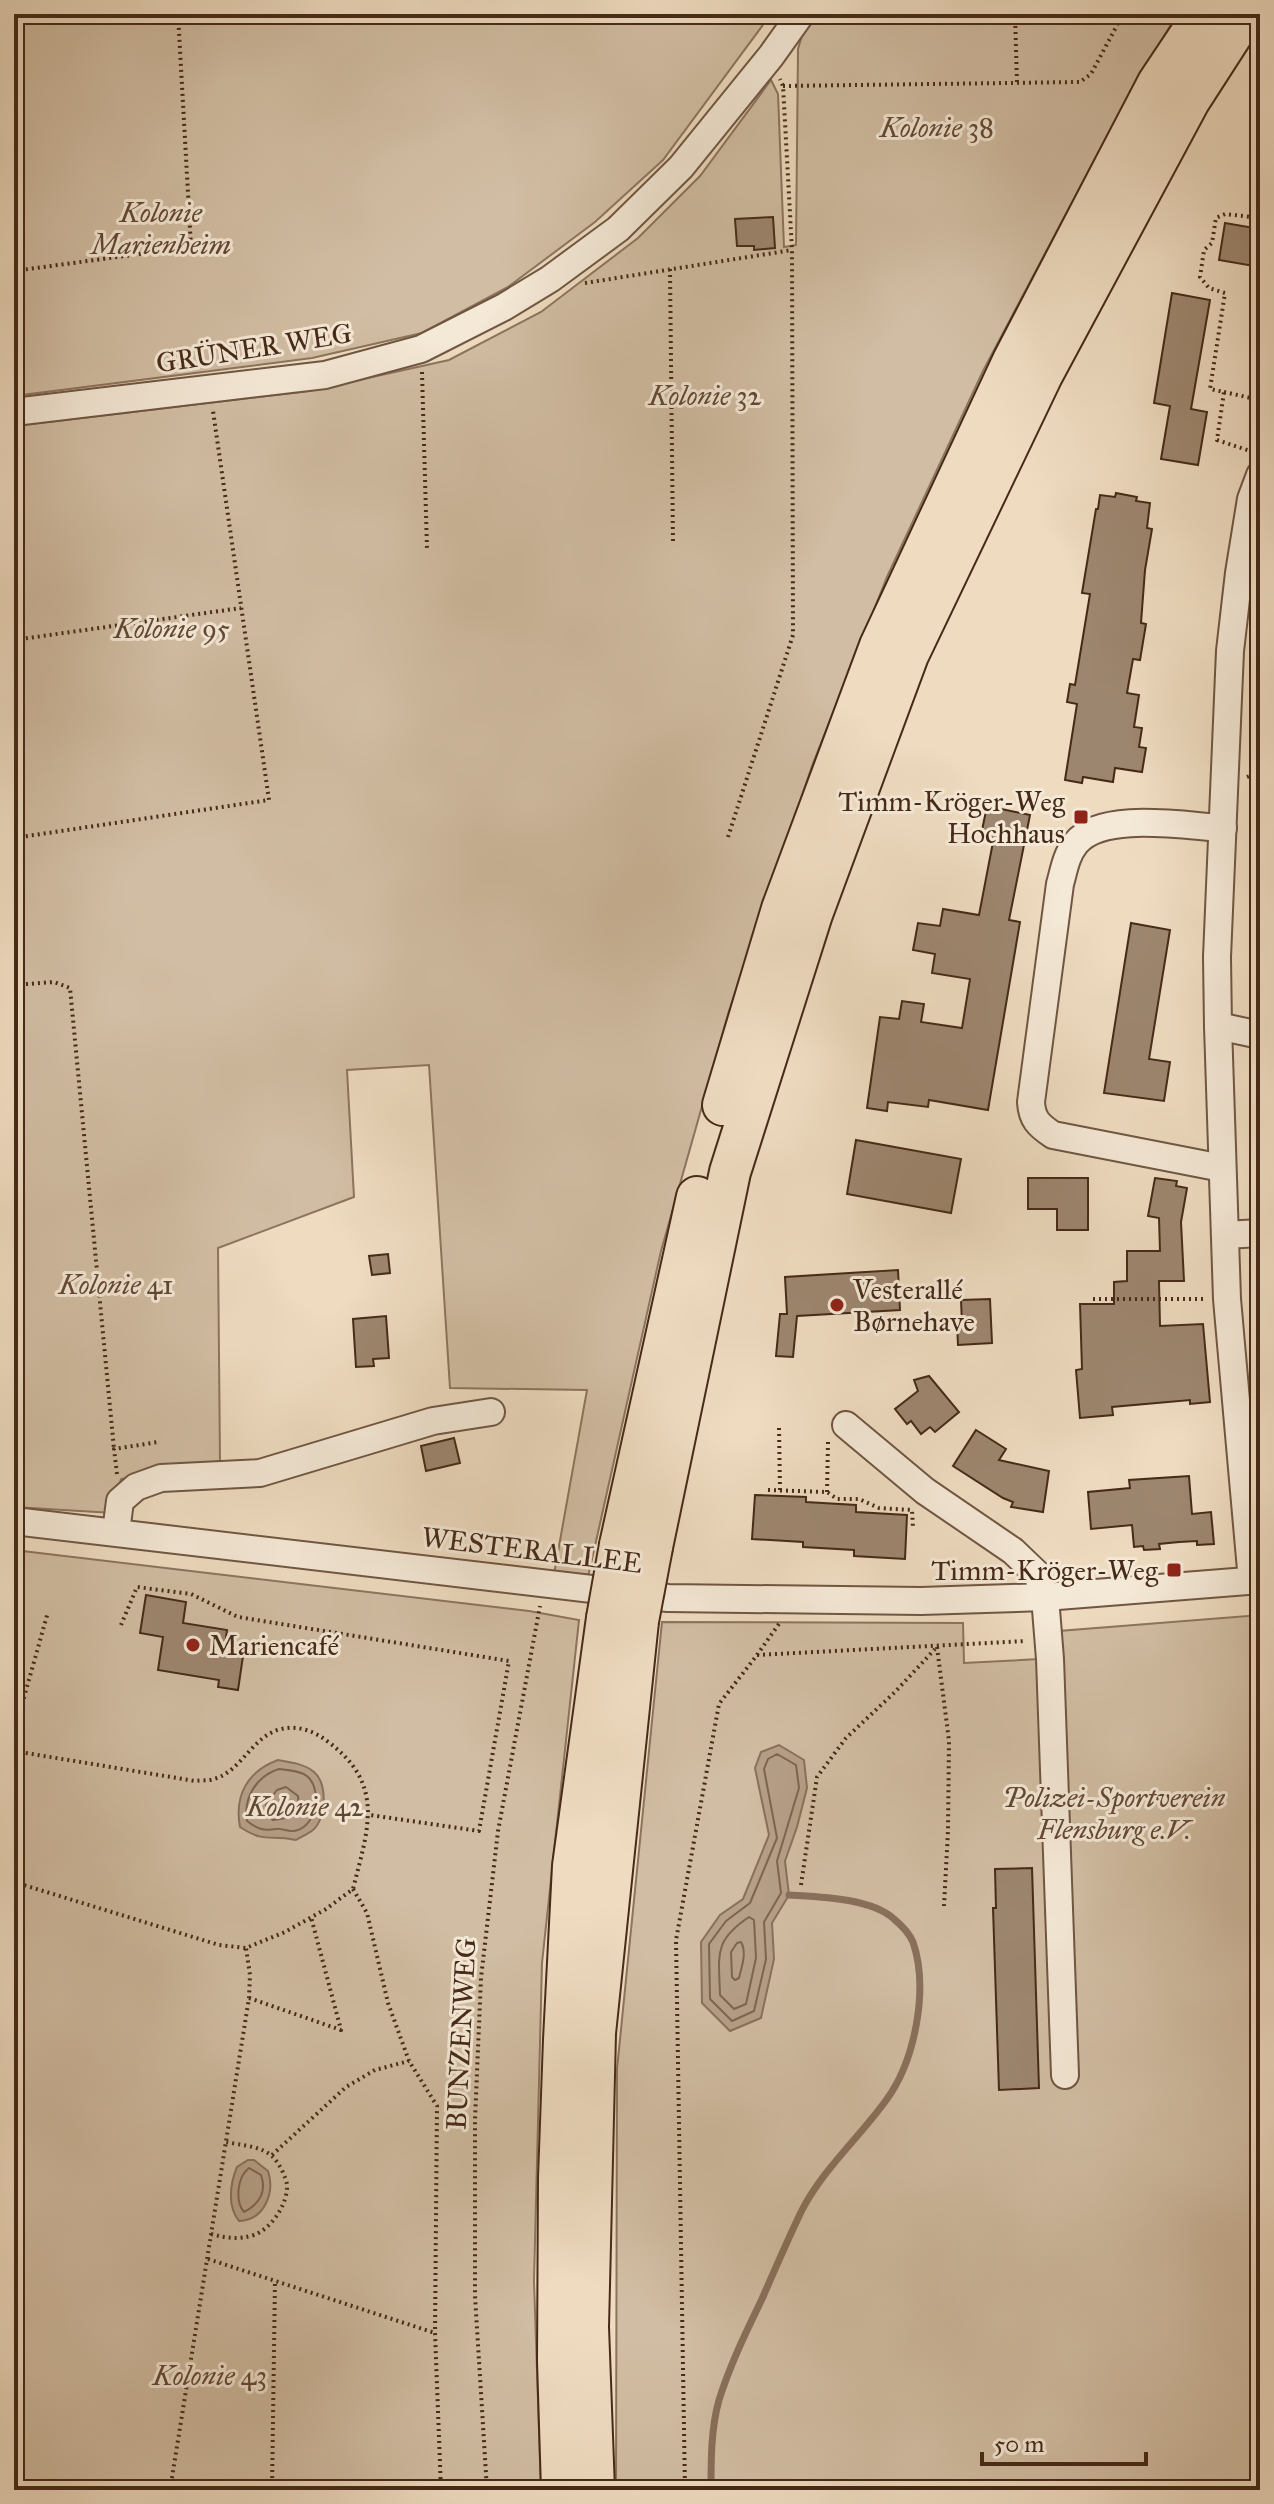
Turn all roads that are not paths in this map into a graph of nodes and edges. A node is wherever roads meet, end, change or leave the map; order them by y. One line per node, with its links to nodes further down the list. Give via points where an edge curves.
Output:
1 (801, 14): 4 (street, GRÜNER WEG, via 681,167 618,229 550,279 421,349 325,375)
2 (1204, 14): 16 (highway, via 1158,83 1013,361 880,646 782,909 702,1174)
3 (1245, 14): 16 (highway, via 1189,101 1042,375 908,655 812,914 730,1172)
4 (14, 412)
5 (1260, 475): 6 (street, via 1251,499 1230,651)
6 (1223, 828): 7 (street); 9 (street, via 1123,822 1095,829 1077,842 1060,884 1031,1102 1032,1117 1053,1135)
7 (1218, 1026): 8 (street); 9 (street)
8 (1260, 1035)
9 (1222, 1168): 11 (street)
10 (1260, 1233): 11 (street)
11 (1225, 1235): 17 (street)
12 (491, 1412): 15 (street, via 433,1421 260,1473 161,1478 136,1487 120,1501)
13 (837, 1432): 18 (street, via 1013,1551 1037,1574)
14 (14, 1521): 15 (street, WESTERALLEE)
15 (116, 1532): 18 (street, WESTERALLEE, via 668,1598)
16 (636, 1546): 19 (highway, bridge)
17 (1256, 1581): 18 (street, WESTERALLEE)
18 (1045, 1597): 20 (street)
19 (622, 1620): 21 (highway, via 573,1866 559,2178); 22 (highway, via 595,2033 588,2327)
20 (1065, 2075)
21 (562, 2490)
22 (594, 2490)

